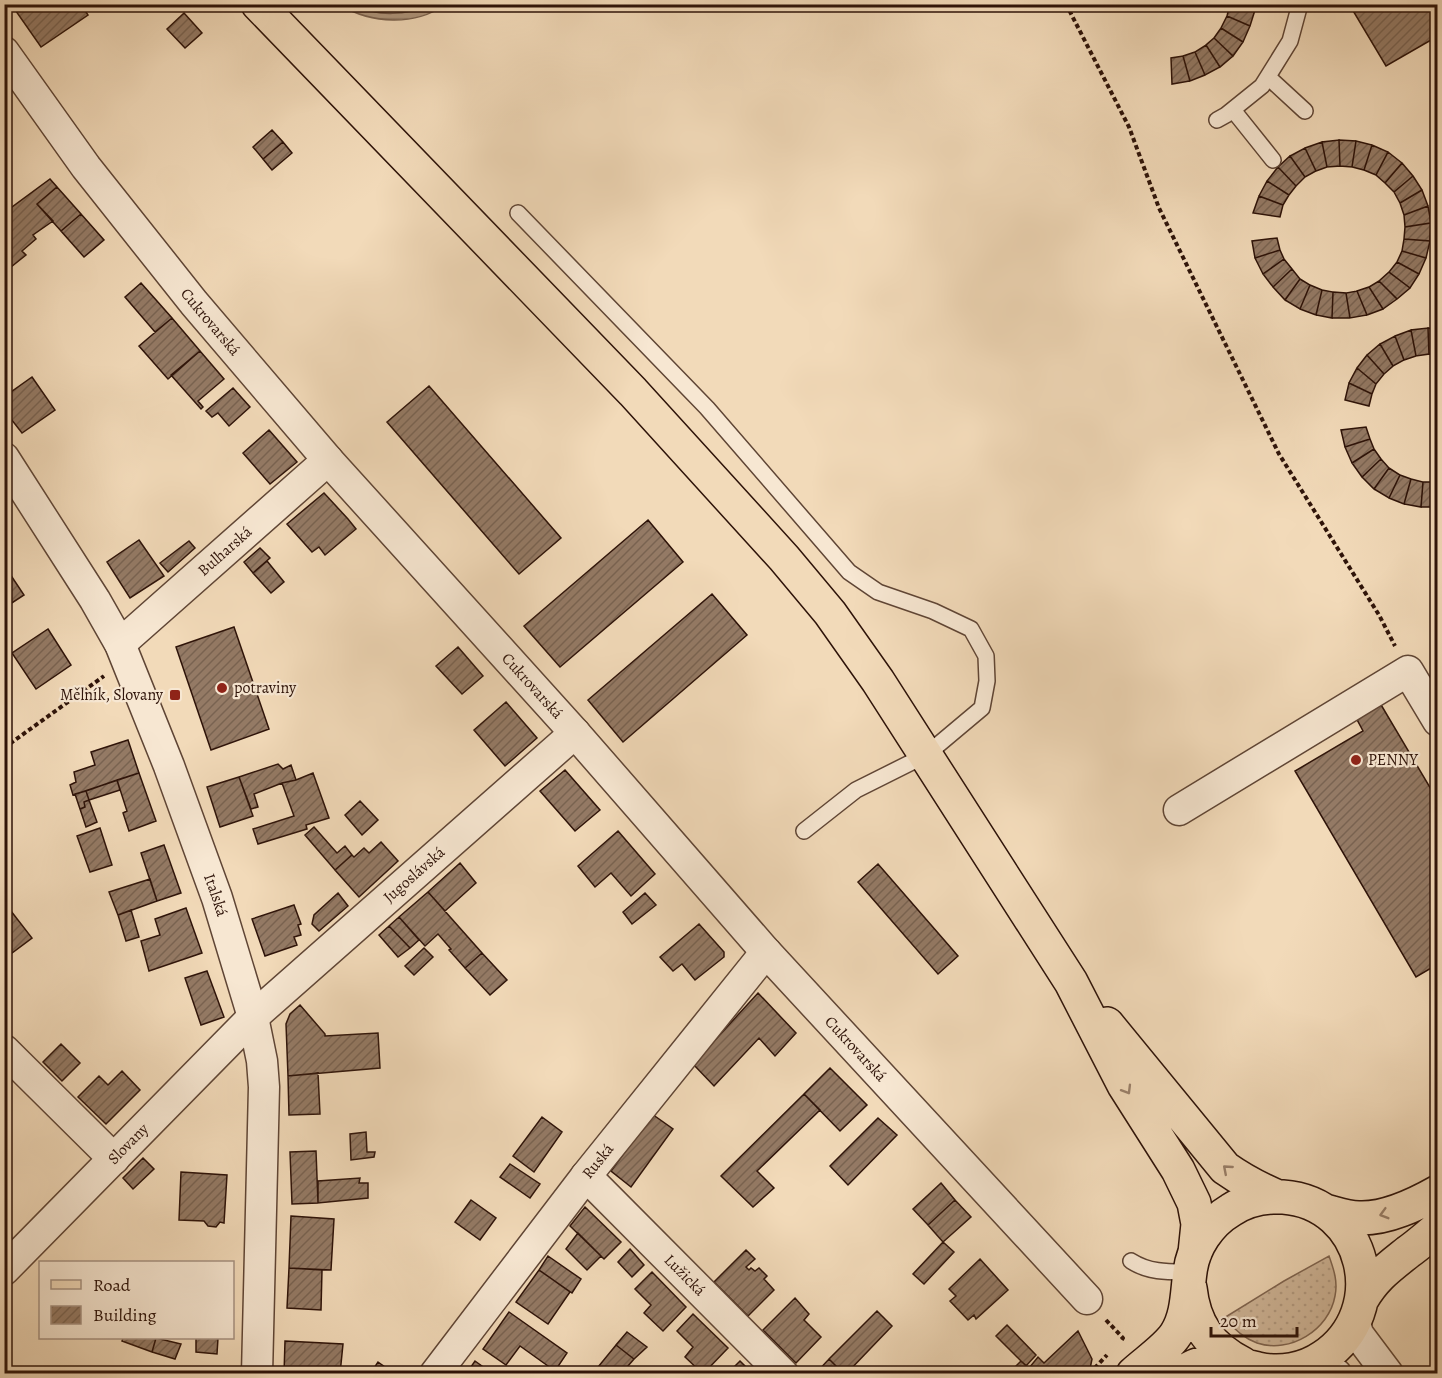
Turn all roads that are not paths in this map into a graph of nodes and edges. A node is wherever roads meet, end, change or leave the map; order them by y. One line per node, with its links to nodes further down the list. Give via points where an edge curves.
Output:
1 (258, 4): 15 (main road, via 633,392 784,558 830,613)
2 (1300, 4): 4 (lane, via 1290,41)
3 (4, 52): 11 (street, Cukrovarská, via 86,167 187,294)
4 (1268, 77): 5 (lane); 6 (lane)
5 (1233, 110): 7 (lane); 8 (lane)
6 (1305, 111)
7 (1217, 120)
8 (1273, 160)
9 (518, 213): 15 (lane, via 707,408 849,572 878,592 971,629 986,656 982,708)
10 (4, 458): 12 (street, Italská, via 95,600)
11 (328, 460): 12 (street, Bulharská); 14 (street, Cukrovarská)
12 (123, 652): 20 (street, Italská, via 213,887)
13 (1437, 722): 16 (street, via 1408,671)
14 (575, 733): 18 (street, Cukrovarská); 20 (street, Jugoslávská)
15 (926, 755): 17 (lane, via 856,790); 19 (main road)
16 (1179, 810)
17 (804, 831)
18 (766, 952): 23 (street, Ruská); 31 (street, Cukrovarská)
19 (1071, 982): 25 (main road, one-way to 19, via 1225,1168); 30 (main road, one-way to 30, via 1124,1085 1178,1170 1194,1203 1198,1224)
20 (253, 1017): 22 (street, Slovany); 36 (street, Italská, via 264,1087)
21 (4, 1050): 22 (street)
22 (114, 1160): 29 (street, Slovany)
23 (586, 1176): 37 (street, Ruská); 38 (street, Lužická)
24 (1437, 1192): 26 (main road, one-way to 26, via 1372,1218)
25 (1278, 1197): 26 (main road, via 1307,1202); 30 (main road, via 1244,1203 1214,1223 1206,1232)
26 (1325, 1211): 32 (main road, via 1354,1243 1363,1270)
27 (1437, 1228): 32 (main road, via 1384,1270)
28 (1131, 1261): 30 (lane, via 1155,1271)
29 (4, 1270)
30 (1191, 1270): 33 (main road, via 1176,1335); 34 (main road, via 1191,1303 1205,1334 1228,1357)
31 (1087, 1299)
32 (1358, 1311): 35 (main road, via 1346,1336 1322,1358); 40 (street, via 1358,1334)
33 (1120, 1364)
34 (1243, 1364): 35 (main road, via 1275,1371); 39 (main road, via 1206,1362)
35 (1321, 1370)
36 (257, 1374)
37 (435, 1374)
38 (783, 1374)
39 (1179, 1374)
40 (1388, 1374)

